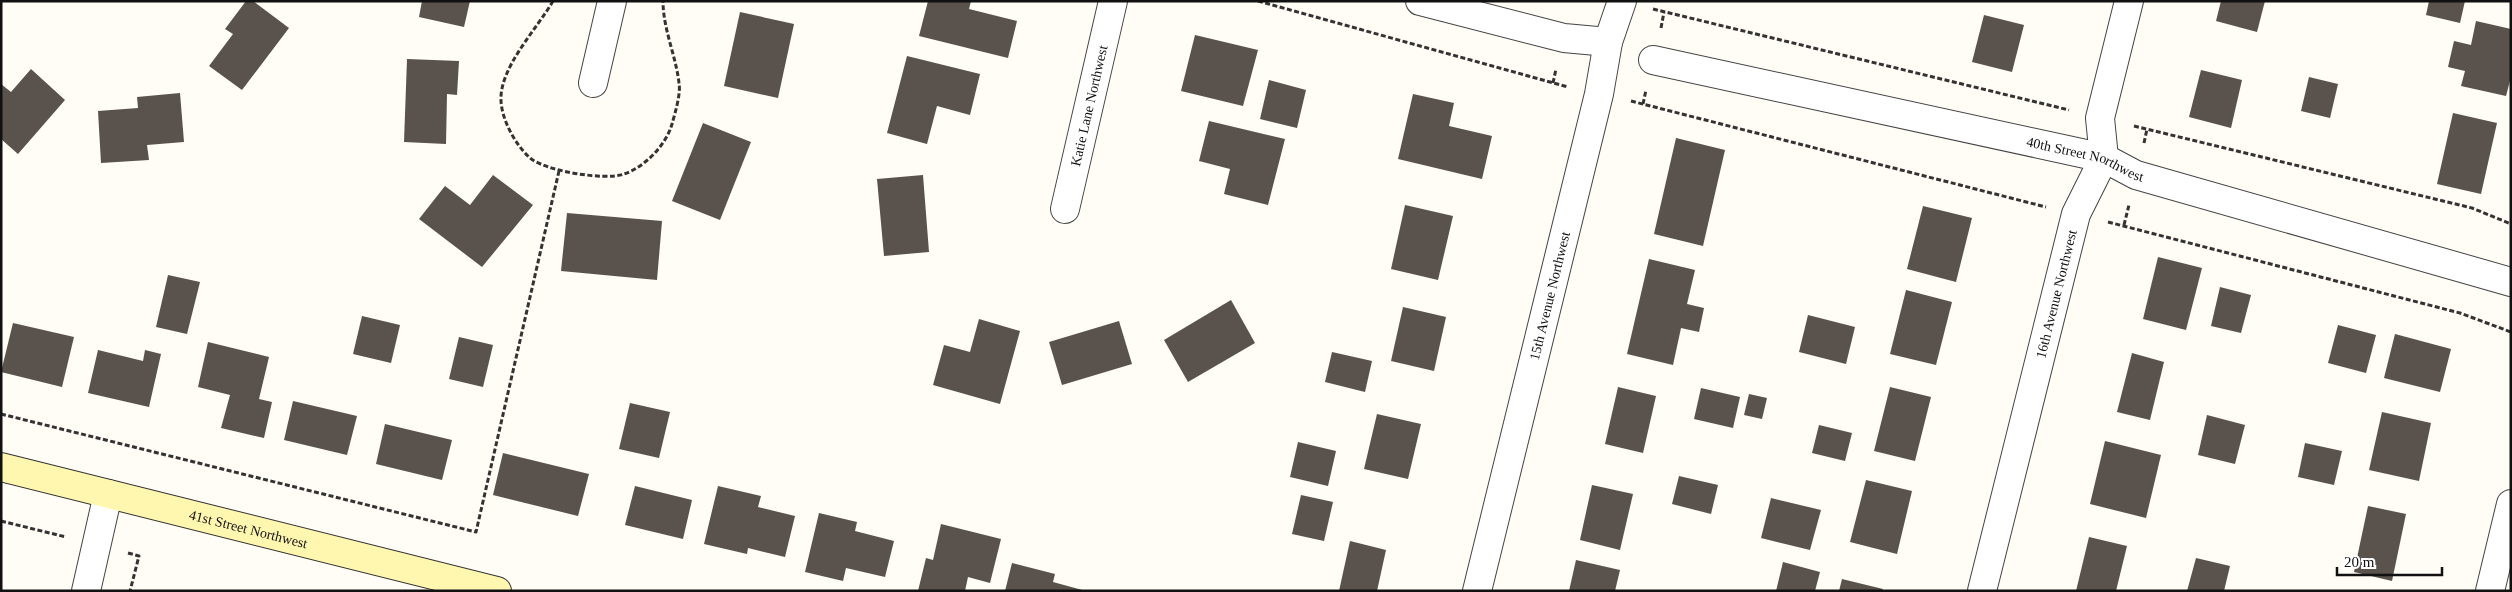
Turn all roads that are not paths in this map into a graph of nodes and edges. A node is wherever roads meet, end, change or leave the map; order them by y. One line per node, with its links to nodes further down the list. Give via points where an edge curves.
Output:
1 (612, 1): 8 (street)
2 (1113, 1): 10 (street, Katie Lane Northwest)
3 (1420, 1): 6 (street, via 1564,38)
4 (1622, 1): 6 (street, 15th Avenue Northwest)
5 (2129, 1): 9 (street, via 2100,118)
6 (1608, 42): 17 (street, 15th Avenue Northwest, via 1599,94)
7 (1653, 60): 9 (street, 40th Street Northwest)
8 (593, 84)
9 (2104, 158): 11 (street, 40th Street Northwest, via 2136,176); 18 (street, 16th Avenue Northwest, via 2076,214)
10 (1065, 209)
11 (2511, 282)
12 (1, 467): 13 (main road, 41st Street Northwest)
13 (108, 494): 15 (street); 16 (main road, 41st Street Northwest)
14 (2511, 504): 19 (street)
15 (86, 591)
16 (497, 591)
17 (1477, 591)
18 (1982, 591)
19 (2490, 591)

